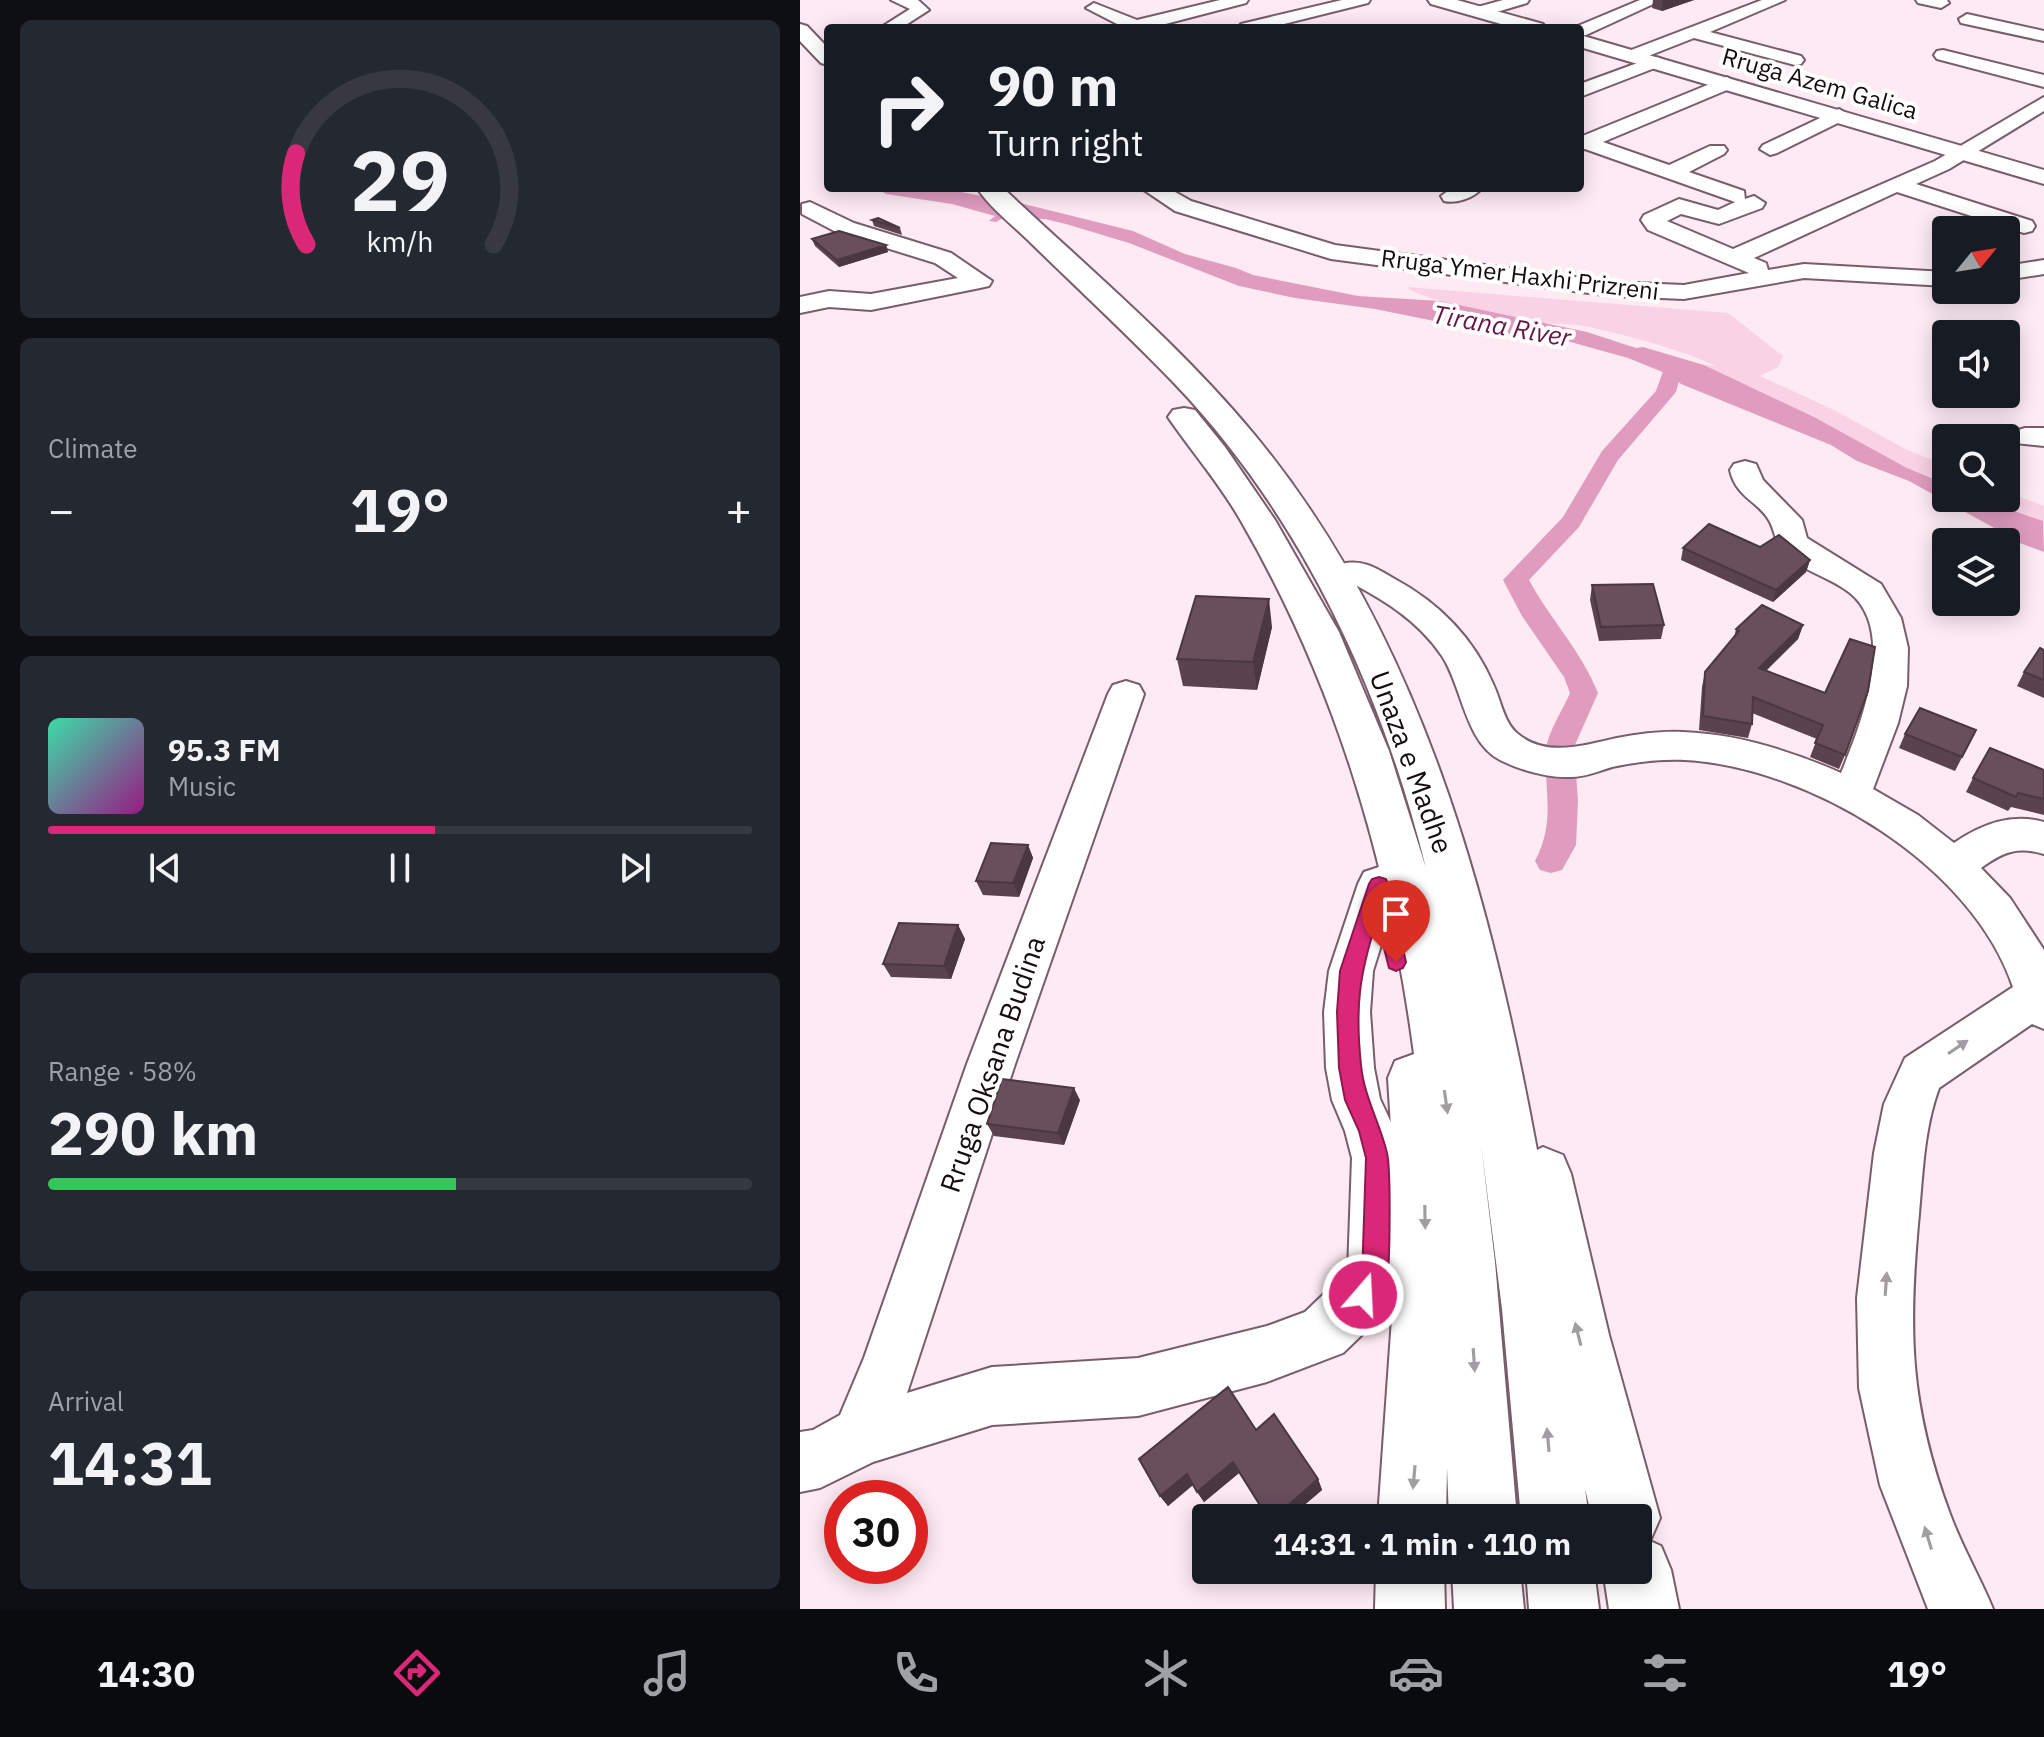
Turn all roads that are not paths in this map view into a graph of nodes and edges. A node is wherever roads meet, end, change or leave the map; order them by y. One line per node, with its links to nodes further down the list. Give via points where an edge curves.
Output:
1 (1240, 0): 14 (street)
2 (1362, 0): 15 (street)
3 (1437, 0): 9 (main road)
4 (1521, 0): 9 (street)
5 (1654, 0): 17 (street)
6 (1777, 0): 19 (street)
7 (912, 3): 12 (street)
8 (1094, 8): 13 (street)
9 (1480, 12): 16 (main road)
10 (1967, 19): 20 (street)
11 (805, 23): 18 (main road); 22 (main road)
12 (893, 24)
13 (1128, 24)
14 (1146, 24)
15 (1263, 24)
16 (1522, 24)
17 (1584, 29)
18 (824, 31)
19 (1692, 32): 24 (street); 25 (street)
20 (2044, 36)
21 (1584, 42): 24 (main road, Rruga Azem Galica)
22 (824, 53)
23 (1943, 55): 26 (street)
24 (1643, 59): 27 (main road, Rruga Azem Galica); 28 (street)
25 (1795, 60)
26 (2044, 81)
27 (1727, 83): 30 (main road, Rruga Azem Galica); 33 (street)
28 (1584, 89)
29 (2044, 103): 31 (street)
30 (1839, 115): 35 (street); 37 (main road, Rruga Azem Galica)
31 (2003, 129): 32 (street); 37 (street)
32 (2026, 135)
33 (1584, 142)
34 (1584, 144): 38 (street)
35 (1770, 149)
36 (1717, 150): 38 (street)
37 (1963, 153): 39 (main road, Rruga Azem Galica); 40 (street)
38 (1669, 173): 45 (street, via 1754,203 1719,217 1679,206 1652,220)
39 (2044, 177)
40 (1898, 185): 44 (street); 45 (street)
41 (1159, 192): 48 (street, Rruga Ymer Haxhi Prizreni, via 1183,206 1331,252 1648,292 1710,288)
42 (979, 194): 51 (main road, Unaza e Madhe, via 1160,391)
43 (810, 209): 50 (street, via 846,228 943,258 980,281 871,302 829,299)
44 (2024, 226)
45 (1734, 258): 48 (street)
46 (2044, 267): 47 (street)
47 (2020, 271)
48 (1771, 275): 49 (street, Rruga Ymer Haxhi Prizreni, via 1844,271)
49 (1932, 278)
50 (800, 305)
51 (1242, 466): 58 (main road, via 1225,485 1228,498 1266,564 1325,699); 63 (main road, Unaza e Madhe, one-way to 63, via 1278,552 1334,661 1363,737 1402,864 1425,963 1461,1215); 64 (main road, Unaza e Madhe, one-way to 51, via 1523,1224 1481,985 1433,806 1386,684 1332,573); 65 (main road, one-way to 51, via 1574,1321 1498,953 1458,814 1403,673 1334,545 1295,490)
52 (1745, 470): 55 (street, via 1748,483 1786,520 1795,546 1860,585 1884,622 1890,644 1888,691)
53 (1354, 571): 55 (street, via 1398,593 1431,618 1473,678 1502,744 1554,760 1641,748 1709,748 1773,764)
54 (1126, 694): 60 (street, Rruga Oksana Budina)
55 (1851, 795): 57 (street)
56 (2044, 838): 57 (street, via 2014,831)
57 (1955, 865): 59 (street, via 2013,934)
58 (1379, 884): 60 (street, via 1351,971 1347,1012 1356,1100 1377,1158 1375,1282 1351,1308 1323,1333 1205,1372 1138,1387 992,1396); 62 (main road, one-way to 62, via 1412,1059 1425,1210)
59 (2042, 1001): 74 (street, one-way to 59, via 1932,1552 1894,1427 1884,1354 1885,1289 1901,1135 1922,1073)
60 (861, 1436): 61 (street, via 820,1458)
61 (800, 1462)
62 (1413, 1504)
63 (1482, 1504)
64 (1554, 1504)
65 (1622, 1504)
66 (1410, 1584): 70 (main road)
67 (1487, 1584): 71 (main road)
68 (1561, 1584): 72 (main road)
69 (1640, 1584): 73 (main road)
70 (1410, 1609)
71 (1489, 1609)
72 (1564, 1609)
73 (1644, 1609)
74 (1961, 1609)

